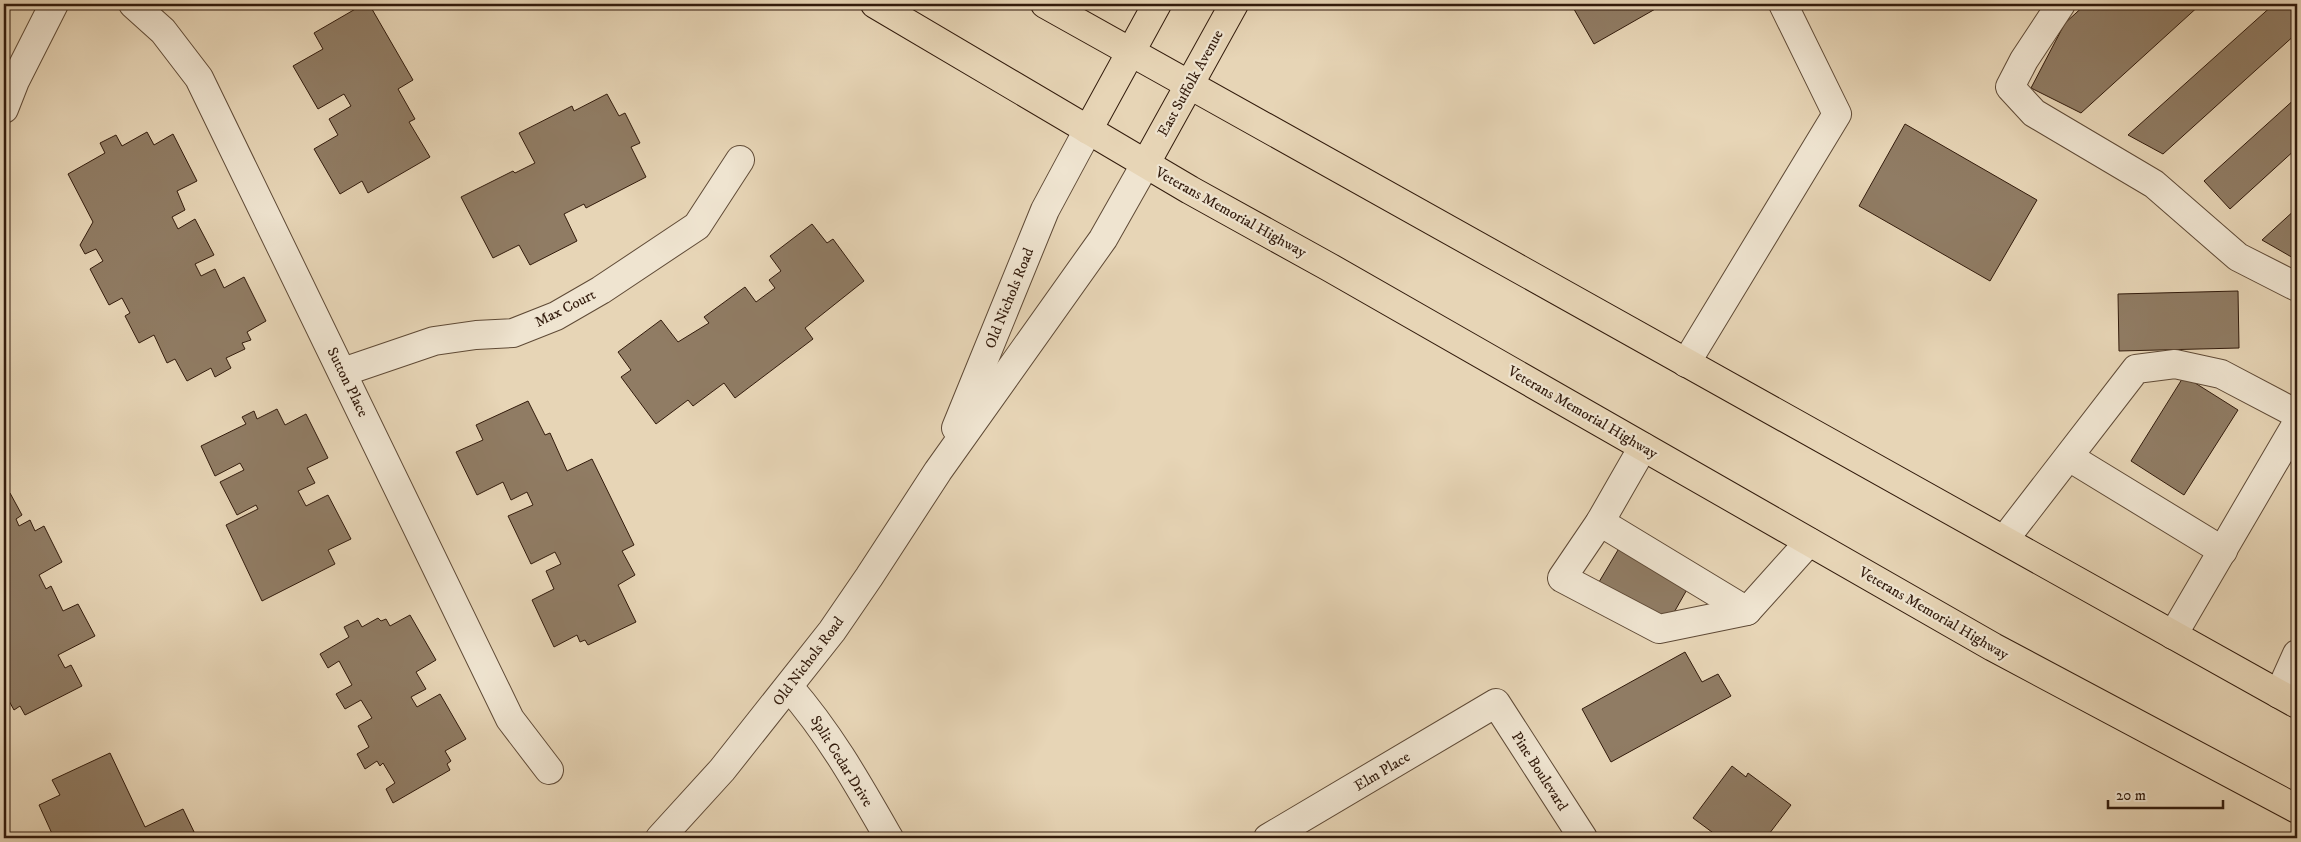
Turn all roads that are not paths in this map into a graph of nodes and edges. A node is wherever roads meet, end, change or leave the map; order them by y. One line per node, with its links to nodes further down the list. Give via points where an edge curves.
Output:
1 (54, 4): 11 (street)
2 (133, 4): 17 (street, Sutton Place, via 163,31 199,78)
3 (875, 4): 12 (main road, Veterans Memorial Highway)
4 (1044, 4): 9 (main road)
5 (1157, 4): 9 (main road)
6 (1234, 4): 10 (main road, East Suffolk Avenue)
7 (2061, 4): 15 (street, via 2010,86 2034,113 2154,184 2238,257)
8 (1783, 5): 16 (street, via 1837,114)
9 (1130, 53): 10 (main road); 12 (main road)
10 (1189, 85): 14 (main road, East Suffolk Avenue); 16 (main road)
11 (4, 109)
12 (1088, 130): 14 (main road, Veterans Memorial Highway); 22 (street, Old Nichols Road, via 1045,210)
13 (740, 160): 17 (street, Max Court, via 697,226 556,316 513,333 434,341)
14 (1146, 163): 20 (main road, Veterans Memorial Highway); 22 (street, Old Nichols Road, via 1103,239)
15 (2297, 287)
16 (1686, 363): 24 (main road)
17 (343, 372): 33 (street, Sutton Place, via 510,719)
18 (2297, 414): 21 (street, via 2221,374 2175,364 2136,369)
19 (2297, 423): 26 (street)
20 (1643, 447): 23 (street); 25 (main road, Veterans Memorial Highway)
21 (2069, 457): 24 (street); 26 (street)
22 (938, 471): 30 (street, Old Nichols Road, via 869,577)
23 (1600, 522): 27 (street); 27 (street, via 1562,578 1659,629)
24 (2004, 540): 28 (main road)
25 (1809, 542): 27 (street); 34 (main road, Veterans Memorial Highway, via 1993,647)
26 (2223, 551): 28 (street)
27 (1747, 611)
28 (2174, 635): 31 (main road)
29 (2297, 654): 31 (street)
30 (789, 686): 35 (street, Old Nichols Road, via 722,770); 36 (street, Split Cedar Drive, via 836,748)
31 (2288, 699)
32 (1496, 703): 37 (street, Elm Place); 38 (street, Pine Boulevard)
33 (549, 770)
34 (2297, 809)
35 (660, 838)
36 (889, 838)
37 (1268, 838)
38 (1584, 838)

